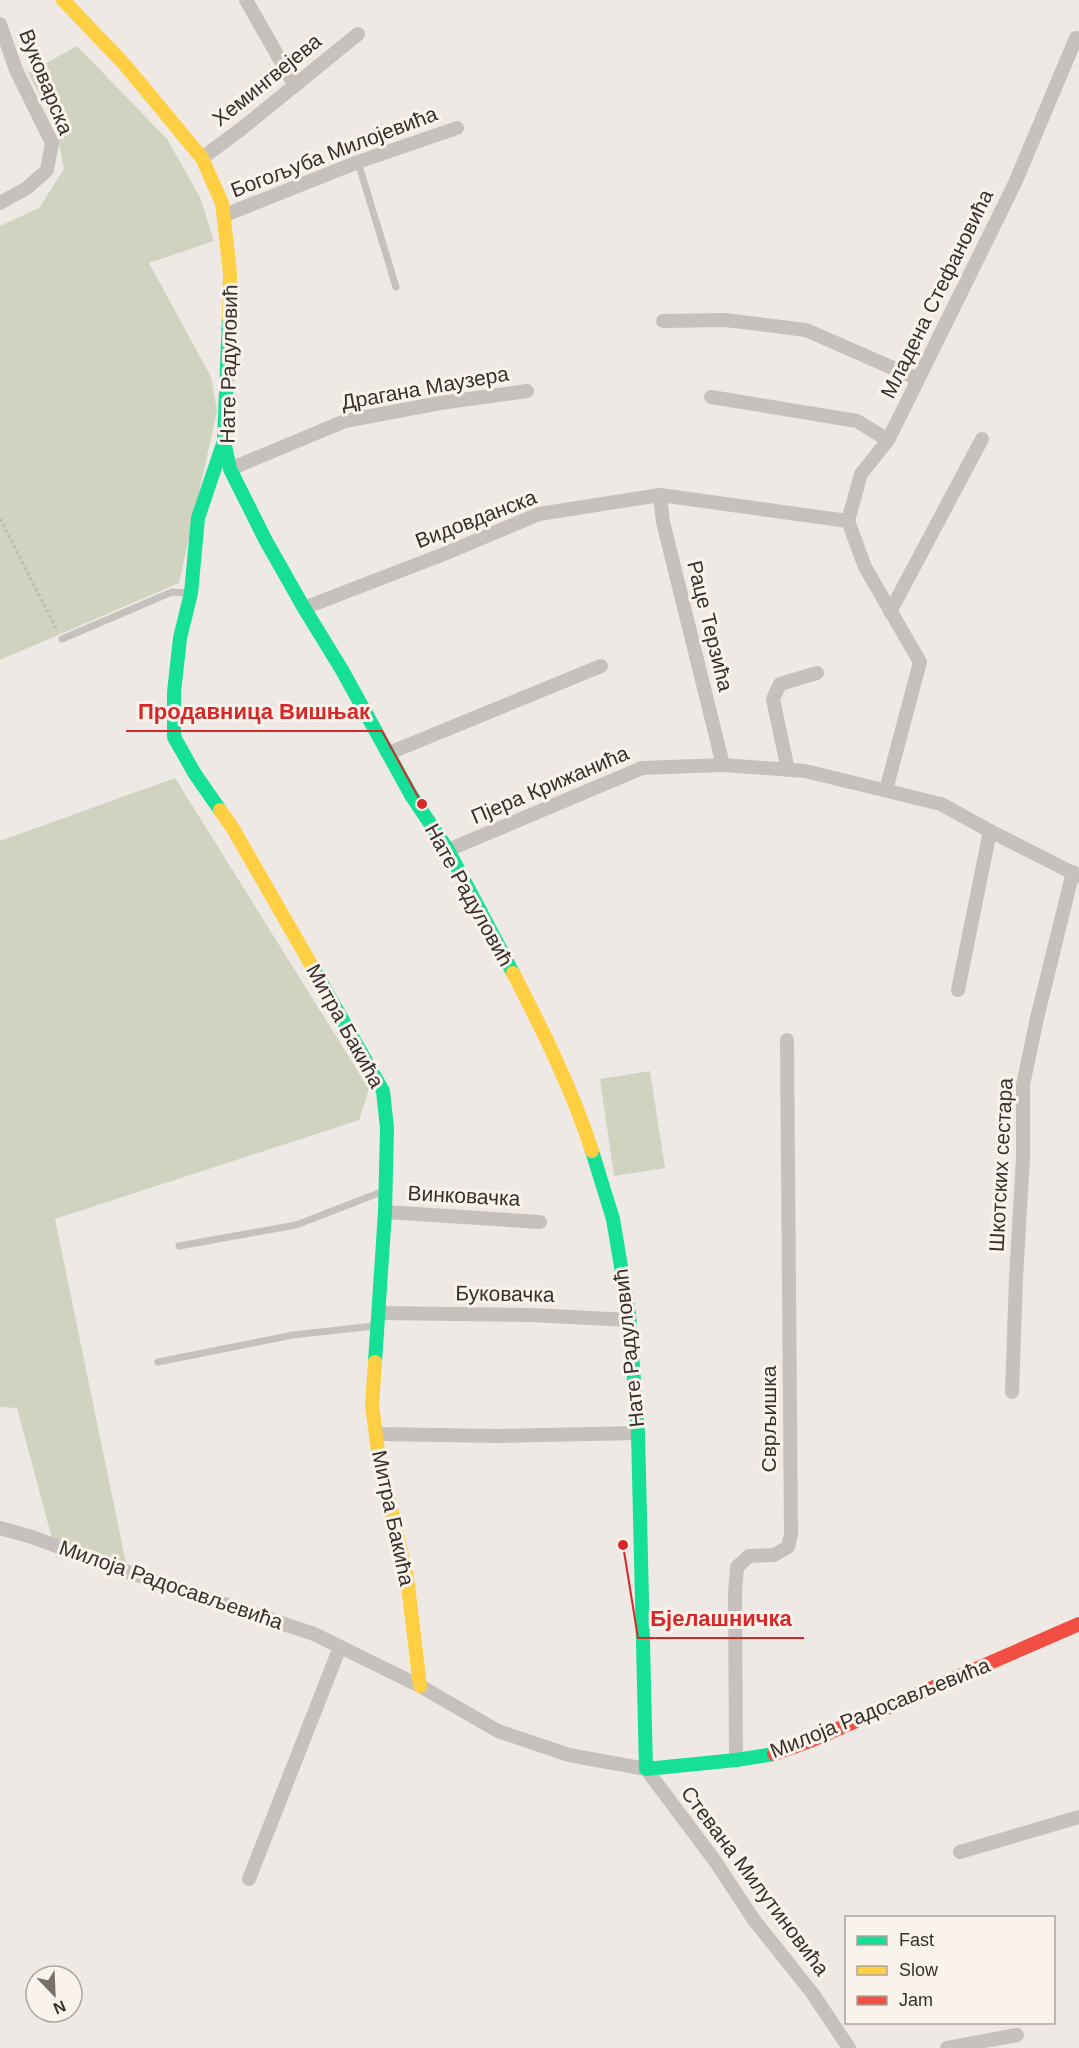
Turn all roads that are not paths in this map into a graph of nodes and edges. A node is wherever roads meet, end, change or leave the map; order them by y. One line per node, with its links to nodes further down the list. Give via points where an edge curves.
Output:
1 (63, 0): 8 (street, Нате Радуловић, via 125,65)
2 (246, 0): 6 (street)
3 (0, 24): 10 (street, Вуковарска, via 16,70 52,143 47,170 27,188)
4 (358, 34): 6 (street, Хемингвејева)
5 (1079, 39): 14 (street, Младена Стефановића)
6 (296, 86): 8 (street, Хемингвејева)
7 (457, 128): 9 (street, Богољуба Милојевића)
8 (202, 158): 11 (street, Нате Радуловић)
9 (358, 162): 11 (street, Богољуба Милојевића); 12 (lane)
10 (0, 202)
11 (225, 215): 19 (street, Нате Радуловић, via 230,273)
12 (396, 287)
13 (663, 321): 14 (street, via 725,320 806,330)
14 (918, 379): 18 (street, Младена Стефановића)
15 (527, 391): 20 (street, Драгана Маузера, via 345,421)
16 (711, 397): 18 (street, via 857,421)
17 (982, 439): 25 (street)
18 (888, 440): 22 (street, Младена Стефановића, via 861,474)
19 (224, 441): 20 (street, Нате Радуловић); 23 (street, Митра Бакића, via 198,518)
20 (230, 469): 24 (street, Нате Радуловић)
21 (660, 495): 22 (street, Видовданска); 24 (street, Видовданска, via 539,514); 30 (street, Раце Терзића, via 663,522)
22 (848, 521): 25 (street, via 865,567)
23 (191, 593): 26 (lane, via 172,592); 38 (street, Митра Бакића, via 180,638 174,736 232,827 383,1092)
24 (304, 608): 29 (street, Нате Радуловић)
25 (890, 612): 32 (street, via 920,662)
26 (62, 639)
27 (601, 666): 29 (street)
28 (817, 673): 31 (street, via 780,684 773,699)
29 (389, 753): 34 (street, Нате Радуловић, via 411,795)
30 (723, 765): 31 (street, Пјера Крижанића); 34 (street, Пјера Крижанића, via 642,768)
31 (788, 770): 32 (street, Пјера Крижанића)
32 (886, 790): 33 (street, Пјера Крижанића, via 941,804)
33 (990, 831): 35 (street, Пјера Крижанића); 36 (street)
34 (448, 850): 43 (street, Нате Радуловић, via 544,1033 583,1124 613,1219)
35 (1076, 874): 45 (street, Шкотских сестара, via 1023,1085)
36 (958, 990)
37 (787, 1040): 52 (street, Сврљишка, via 791,1534 788,1547 774,1555 749,1556 737,1567)
38 (386, 1190): 39 (street, Митра Бакића); 41 (lane, via 296,1225)
39 (385, 1212): 40 (street, Винковачка); 42 (street, Митра Бакића)
40 (540, 1222)
41 (179, 1246)
42 (378, 1319): 43 (street, Буковачка, via 531,1315); 44 (lane); 47 (street, Митра Бакића, via 372,1406)
43 (630, 1320): 46 (street, Нате Радуловић)
44 (158, 1362)
45 (1012, 1392)
46 (638, 1433): 47 (street); 53 (street, Нате Радуловић)
47 (376, 1434): 51 (street, Митра Бакића, via 407,1577)
48 (0, 1528): 50 (street, Милоја Радосављевића, via 314,1634)
49 (1079, 1624): 52 (street, Милоја Радосављевића, via 810,1741 770,1755)
50 (340, 1647): 51 (street, Милоја Радосављевића); 56 (street)
51 (420, 1686): 53 (street, Милоја Радосављевића, via 498,1731 569,1755)
52 (736, 1760): 53 (street, Милоја Радосављевића)
53 (646, 1769): 58 (street, Стевана Милутиновића)
54 (1079, 1817): 55 (street)
55 (960, 1852)
56 (249, 1879)
57 (1017, 2035): 59 (street)
58 (849, 2048)
59 (947, 2048)

